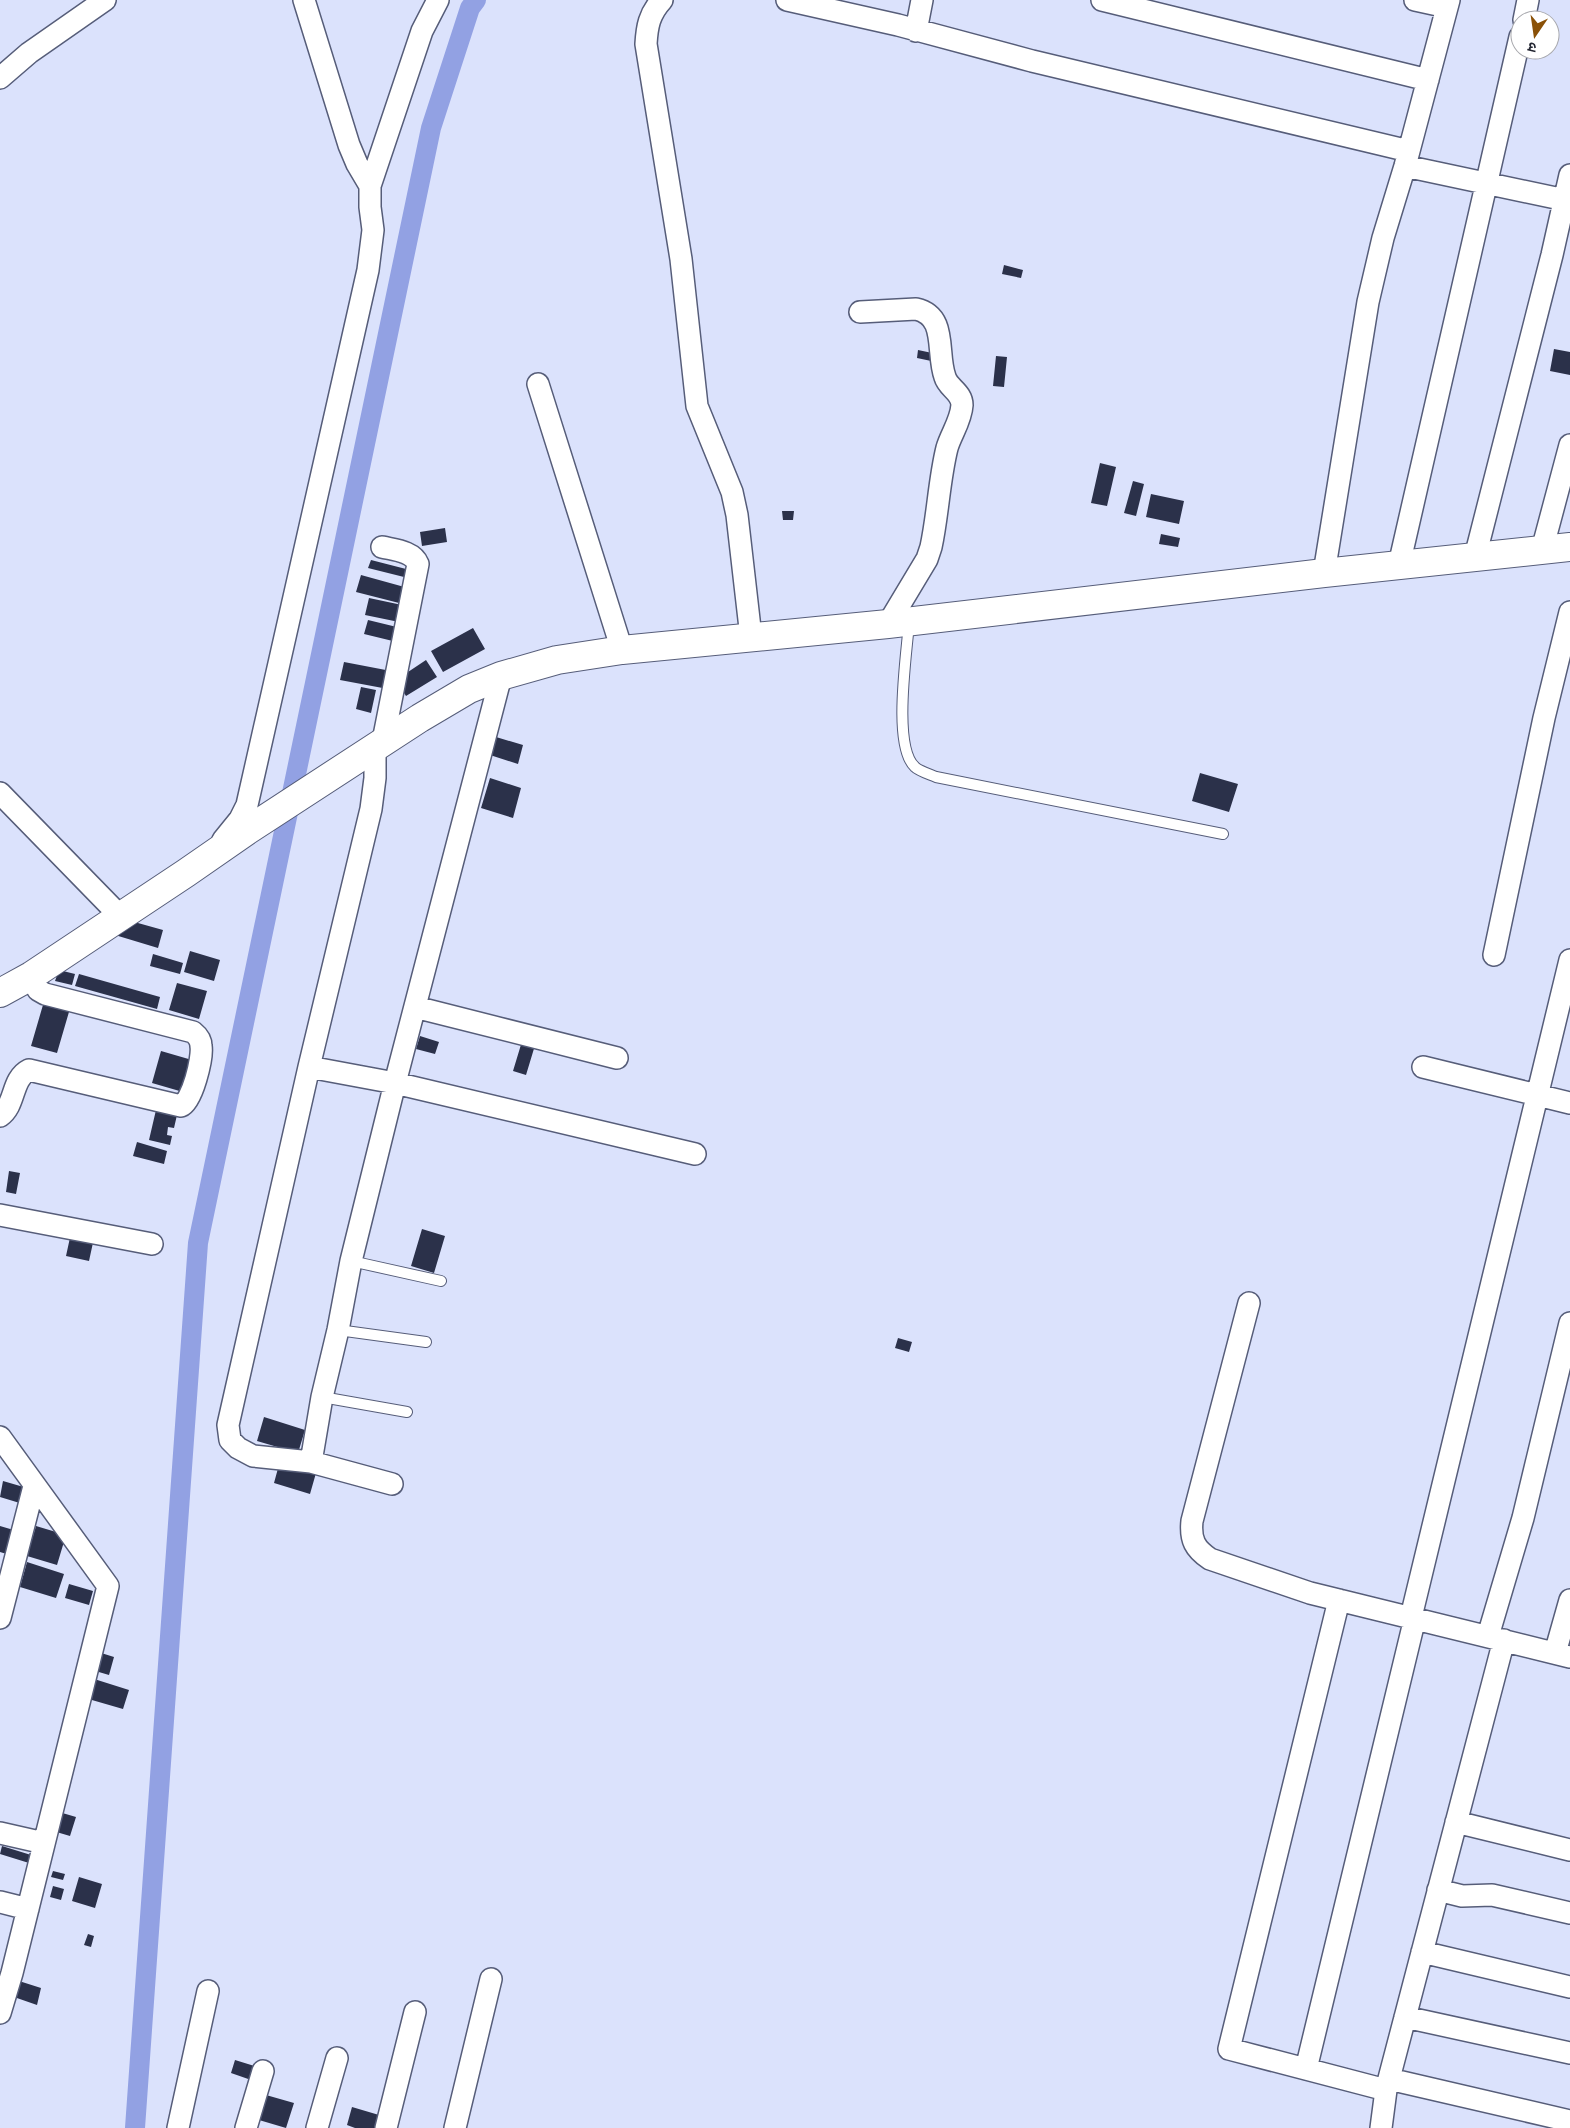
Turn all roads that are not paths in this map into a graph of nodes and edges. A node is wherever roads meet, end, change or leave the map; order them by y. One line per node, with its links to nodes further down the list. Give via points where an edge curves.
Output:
1 (105, 0): 12 (street)
2 (304, 0): 17 (street, via 349,145)
3 (438, 0): 17 (street, via 422,30)
4 (787, 0): 10 (street)
5 (922, 0): 10 (street)
6 (1102, 0): 13 (street)
7 (1415, 0): 8 (street)
8 (1448, 4): 13 (street)
9 (651, 5): 30 (street, via 646,44 681,259 697,406 732,492)
10 (916, 31): 14 (street)
11 (1515, 60): 16 (street)
12 (0, 78)
13 (1428, 80): 14 (street)
14 (1407, 159): 16 (street); 27 (street, via 1368,302)
15 (1570, 175): 18 (street)
16 (1488, 184): 18 (street); 26 (street)
17 (370, 186): 36 (street, via 373,230 368,270 247,805)
18 (1568, 201): 25 (street)
19 (860, 312): 29 (street, via 916,309 931,316 939,334 946,381 962,403 947,449 929,553)
20 (538, 384): 31 (street)
21 (1570, 445): 24 (street)
22 (382, 547): 33 (street, via 410,554 418,564)
23 (1570, 547): 24 (street)
24 (1542, 550): 25 (street)
25 (1475, 557): 26 (street)
26 (1400, 565): 27 (street)
27 (1324, 573): 29 (street)
28 (1570, 612): 38 (street)
29 (898, 623): 30 (street); 35 (lane, via 902,728 905,751 915,767 936,776)
30 (751, 637): 31 (street)
31 (622, 650): 32 (street, via 557,660)
32 (501, 676): 33 (street, via 469,689); 42 (street)
33 (379, 745): 36 (street); 44 (street, via 372,809)
34 (0, 793): 37 (street)
35 (1223, 834)
36 (212, 854): 37 (street)
37 (121, 917): 40 (street)
38 (1494, 955)
39 (1570, 960): 47 (street)
40 (31, 976): 41 (street); 49 (street, via 38,990 45,994 193,1032 200,1042 201,1055 191,1095 181,1106 29,1070 22,1075)
41 (0, 993)
42 (415, 1007): 43 (street); 46 (street)
43 (617, 1058)
44 (309, 1067): 46 (street); 62 (street, via 228,1425 230,1440 253,1456)
45 (1423, 1067): 47 (street)
46 (395, 1083): 50 (street); 53 (street)
47 (1538, 1095): 48 (street); 68 (street)
48 (1570, 1103)
49 (0, 1116)
50 (695, 1154)
51 (0, 1215): 52 (street)
52 (152, 1244)
53 (351, 1260): 54 (lane); 57 (street)
54 (441, 1281)
55 (1249, 1303): 65 (street, via 1192,1521 1193,1542 1198,1551 1210,1559)
56 (1570, 1323): 69 (street)
57 (338, 1330): 58 (lane); 59 (street)
58 (426, 1342)
59 (322, 1397): 60 (lane); 62 (street)
60 (407, 1412)
61 (0, 1437): 64 (street)
62 (311, 1462): 63 (street)
63 (392, 1484)
64 (34, 1486): 67 (street); 73 (street, via 108,1586)
65 (1339, 1600): 68 (street); 89 (street, via 1229,2049)
66 (1570, 1600): 70 (street)
67 (0, 1618)
68 (1413, 1618): 69 (street); 89 (street)
69 (1496, 1638): 70 (street); 71 (street)
70 (1563, 1655)
71 (1456, 1822): 74 (street); 75 (street)
72 (0, 1833): 73 (street)
73 (44, 1843): 77 (street)
74 (1570, 1850)
75 (1438, 1890): 78 (street, via 1462,1896 1492,1895); 79 (street)
76 (0, 1902): 77 (street)
77 (28, 1909): 80 (street)
78 (1570, 1912)
79 (1422, 1952): 82 (street); 86 (street)
80 (6, 1972): 84 (street)
81 (491, 1980): 97 (street)
82 (1570, 1987)
83 (208, 1992): 93 (street)
84 (0, 2012)
85 (415, 2012): 96 (street)
86 (1406, 2017): 87 (street); 91 (street)
87 (1570, 2053)
88 (337, 2058): 95 (street)
89 (1306, 2069): 91 (street)
90 (263, 2071): 94 (street)
91 (1388, 2084): 92 (street); 98 (street)
92 (1570, 2121)
93 (178, 2128)
94 (246, 2128)
95 (317, 2128)
96 (386, 2128)
97 (455, 2128)
98 (1381, 2128)

